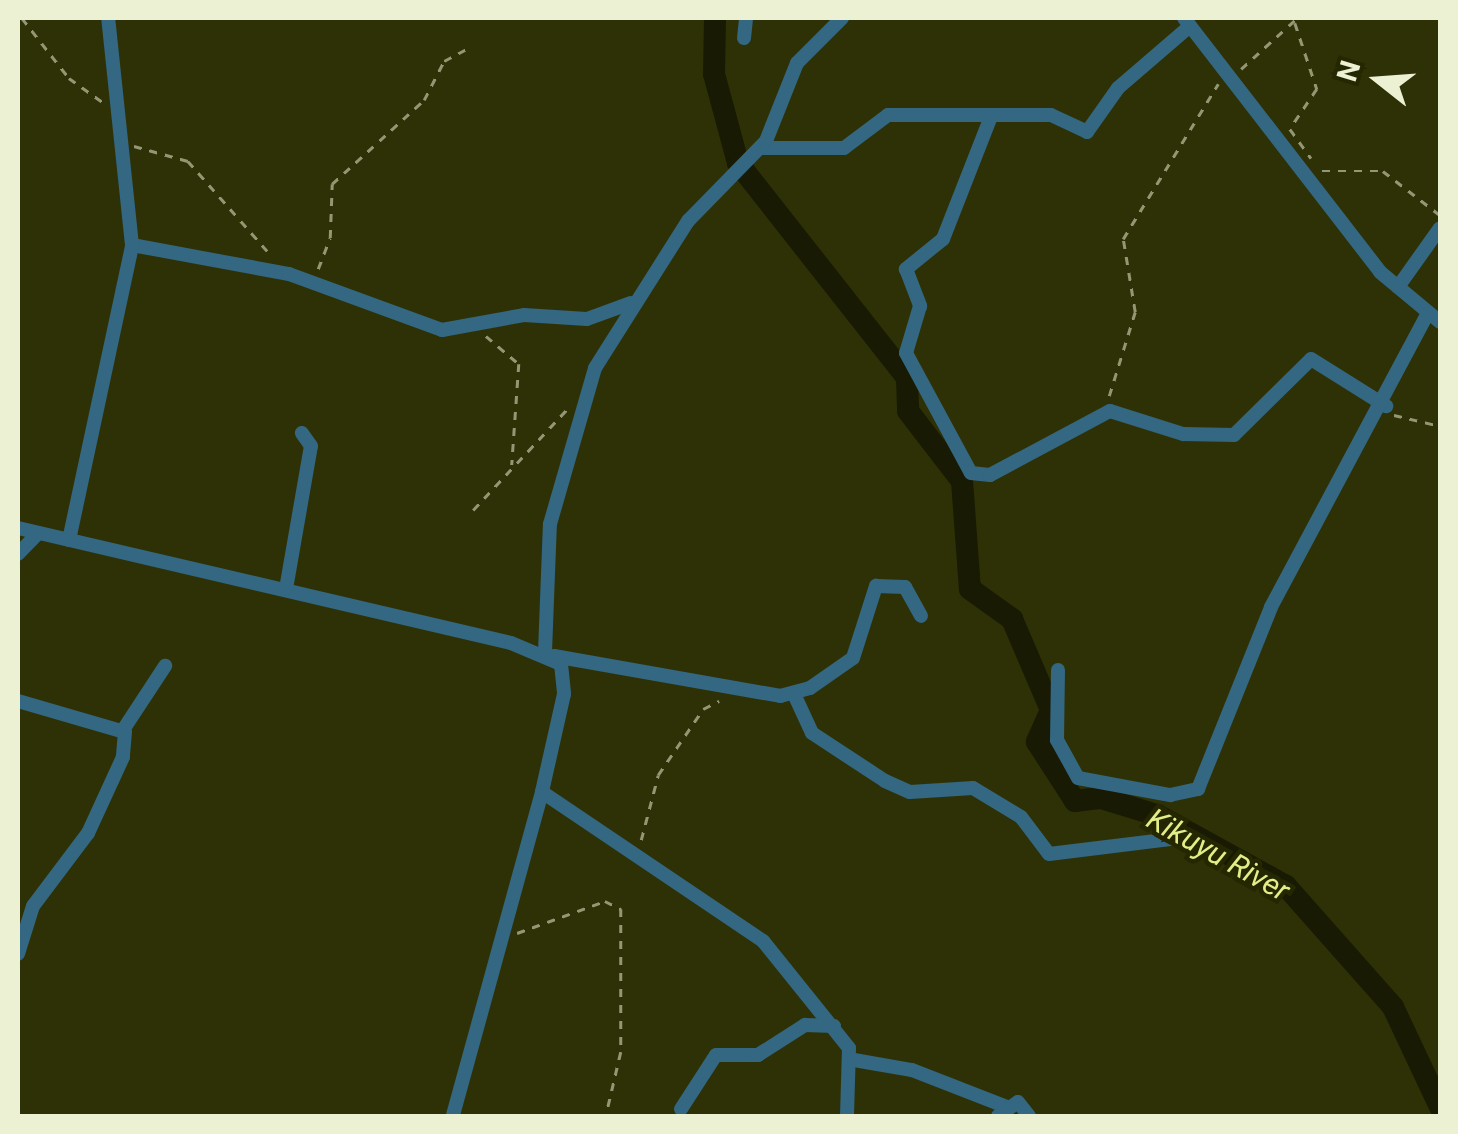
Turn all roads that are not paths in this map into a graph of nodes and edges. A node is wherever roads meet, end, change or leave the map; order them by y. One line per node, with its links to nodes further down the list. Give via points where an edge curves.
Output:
1 (108, 18): 9 (street, via 123,112)
2 (746, 18): 5 (street)
3 (842, 18): 7 (street, via 797,63)
4 (1187, 22): 6 (street, via 1118,88 1092,130 1051,115); 10 (street)
5 (744, 38)
6 (990, 119): 7 (street, via 888,115 844,148); 13 (street, via 943,239 906,265 920,306 906,353 975,476 1114,411 1183,434 1234,435 1317,358)
7 (760, 148): 11 (street, via 688,221)
8 (1440, 228): 10 (street)
9 (132, 245): 11 (street, via 289,274 430,328 524,315 588,320); 17 (street)
10 (1398, 287): 12 (street)
11 (632, 302): 21 (street, via 584,391 550,524)
12 (1434, 317): 13 (street)
13 (1385, 408): 23 (street, via 1271,607 1198,789 1170,795 1078,778 1058,740)
14 (302, 432): 19 (street, via 311,446)
15 (18, 528): 16 (street)
16 (38, 533): 17 (street); 18 (street)
17 (69, 540): 19 (street)
18 (18, 554)
19 (286, 589): 21 (street)
20 (920, 616): 24 (street, via 905,587 876,586 852,658)
21 (549, 654): 24 (street); 27 (street, via 564,694)
22 (165, 666): 26 (street)
23 (1058, 670)
24 (794, 694): 28 (street, via 812,733 885,781 991,796 1049,854)
25 (18, 701): 26 (street)
26 (123, 730): 29 (street, via 123,758 88,833 33,906)
27 (542, 792): 30 (street, via 763,942); 34 (street)
28 (1172, 840)
29 (18, 954)
30 (834, 1026): 31 (street); 32 (street, via 805,1026 758,1054 716,1055)
31 (854, 1060): 33 (street); 35 (street)
32 (681, 1108)
33 (1003, 1112): 36 (street, via 1024,1104)
34 (453, 1116)
35 (847, 1116)
36 (1029, 1116)

